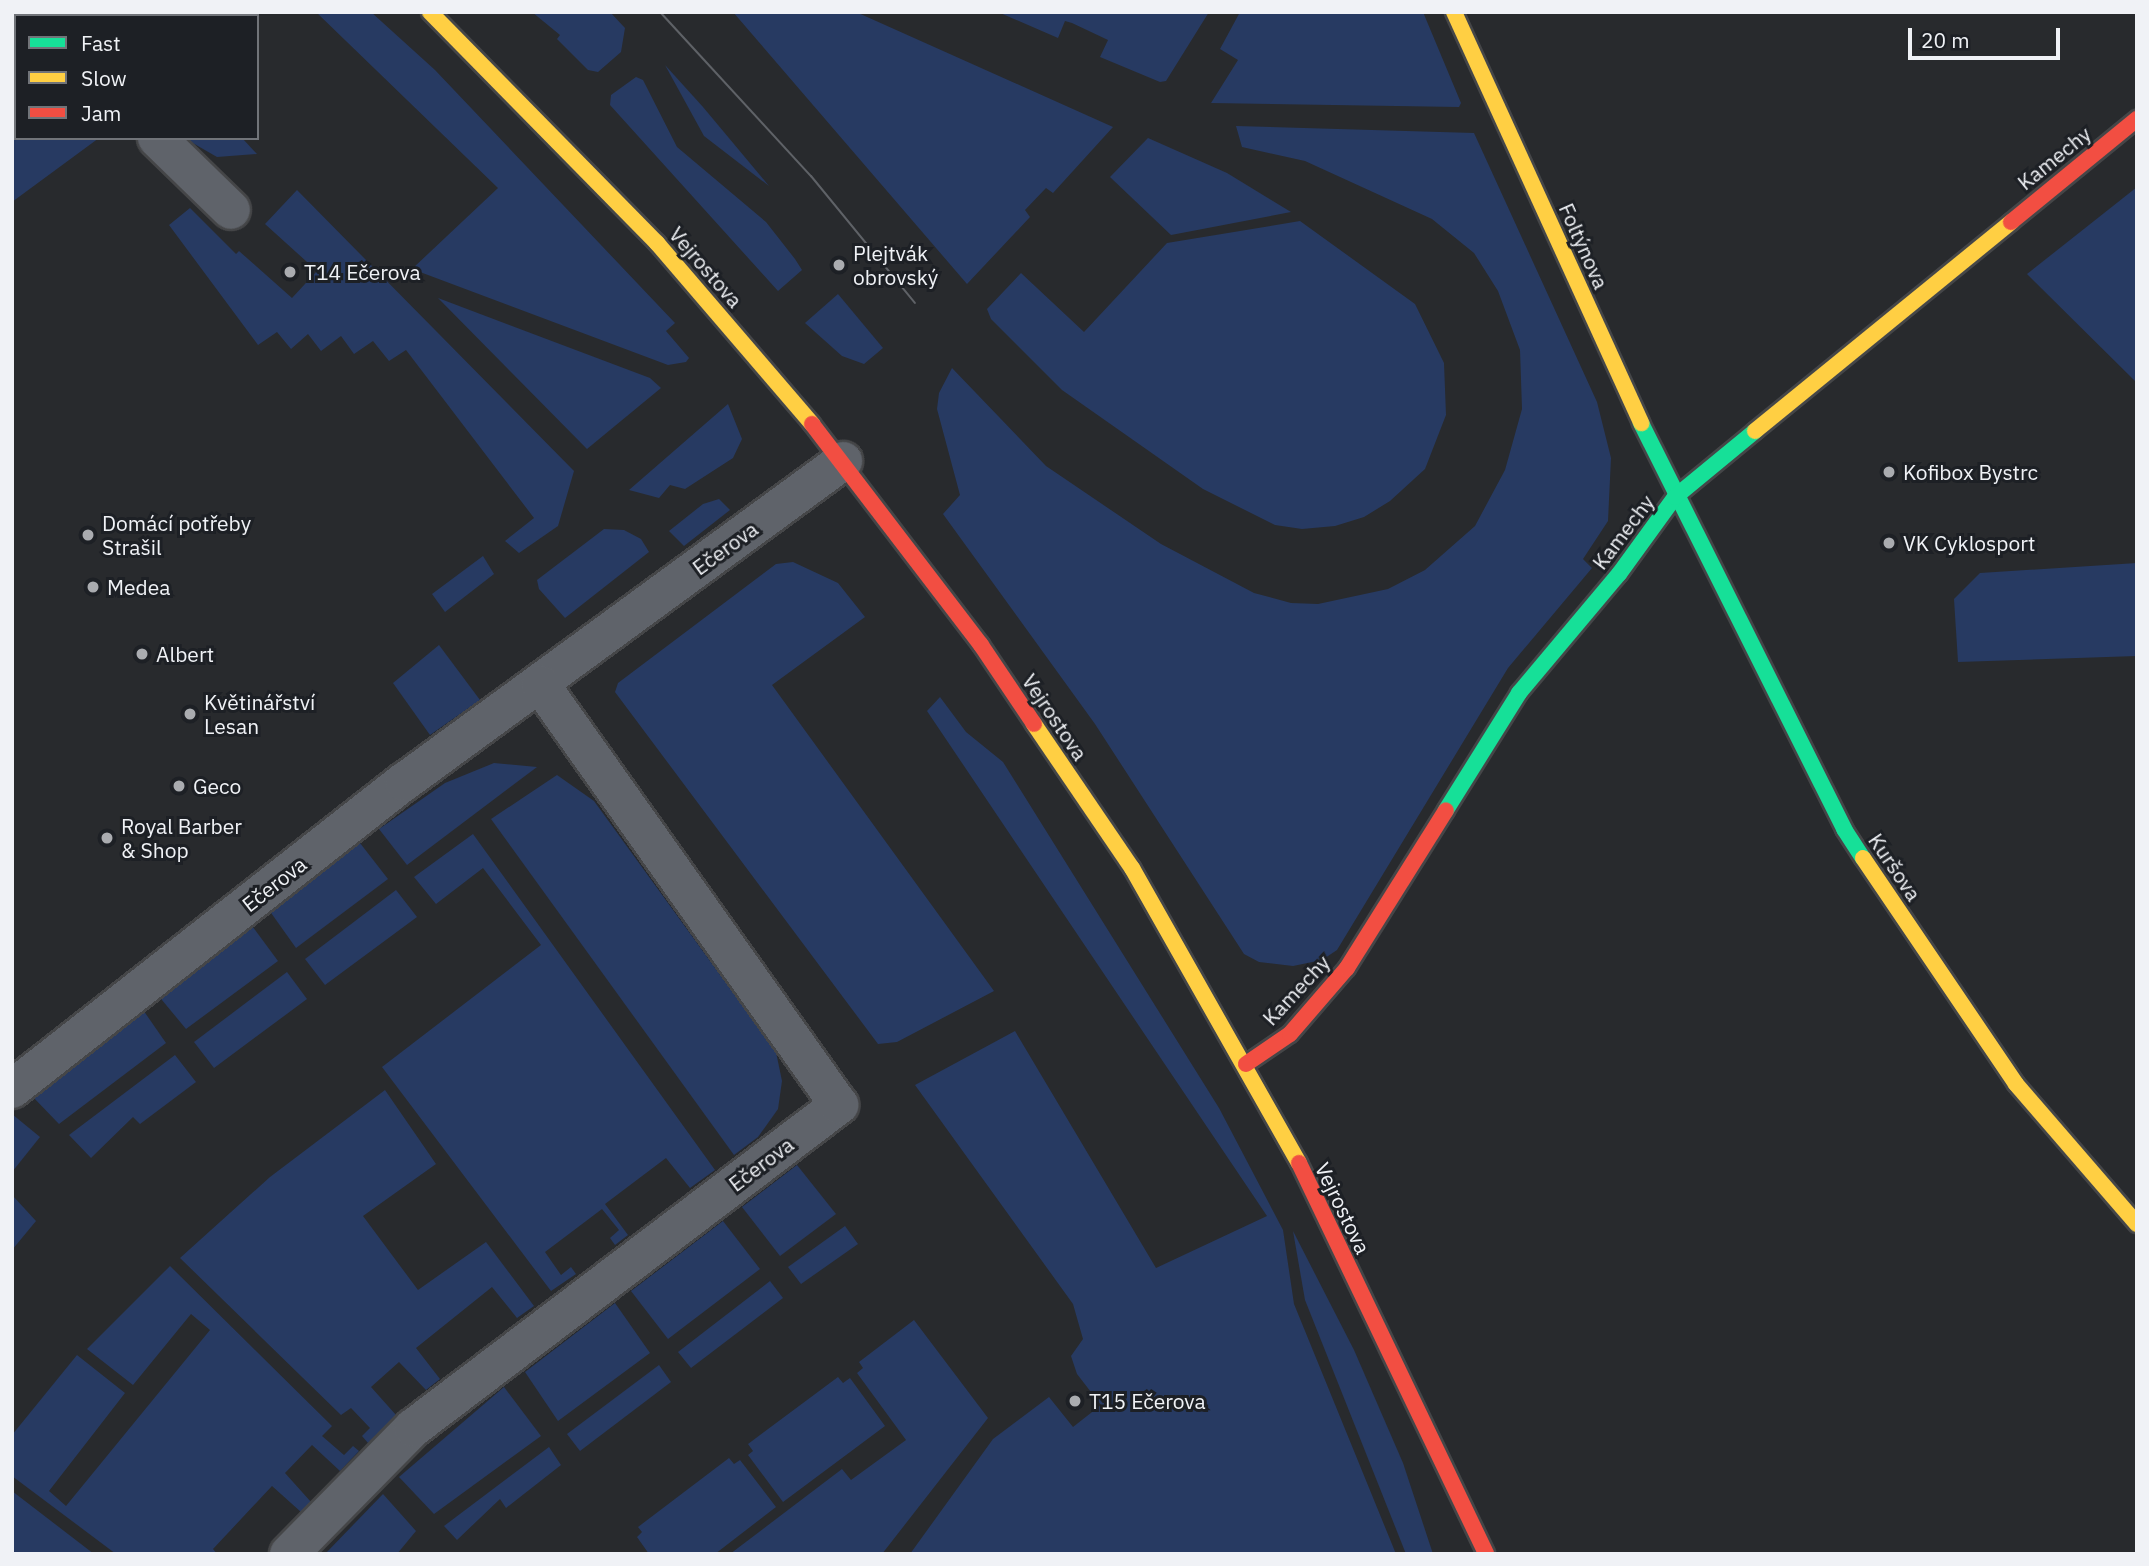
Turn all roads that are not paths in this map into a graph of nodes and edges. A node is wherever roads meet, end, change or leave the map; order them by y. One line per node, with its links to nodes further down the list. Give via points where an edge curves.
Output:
1 (430, 12): 6 (street, Vejrostova, via 657,243)
2 (1454, 12): 7 (street, Foltýnova)
3 (2137, 118): 7 (street, Kamechy)
4 (159, 140): 5 (street)
5 (232, 210)
6 (843, 461): 8 (street, Ečerova); 9 (street, Vejrostova, via 981,645 1132,868)
7 (1675, 497): 9 (street, Kamechy, via 1619,574 1519,693 1347,968 1290,1034); 11 (street, Kuršova, via 1844,829 2016,1084)
8 (540, 684): 10 (street, Ečerova, via 404,782); 12 (street, Ečerova, via 839,1105 413,1428)
9 (1246, 1064): 13 (street, Vejrostova, via 1303,1171)
10 (12, 1089)
11 (2137, 1224)
12 (289, 1554)
13 (1486, 1554)

